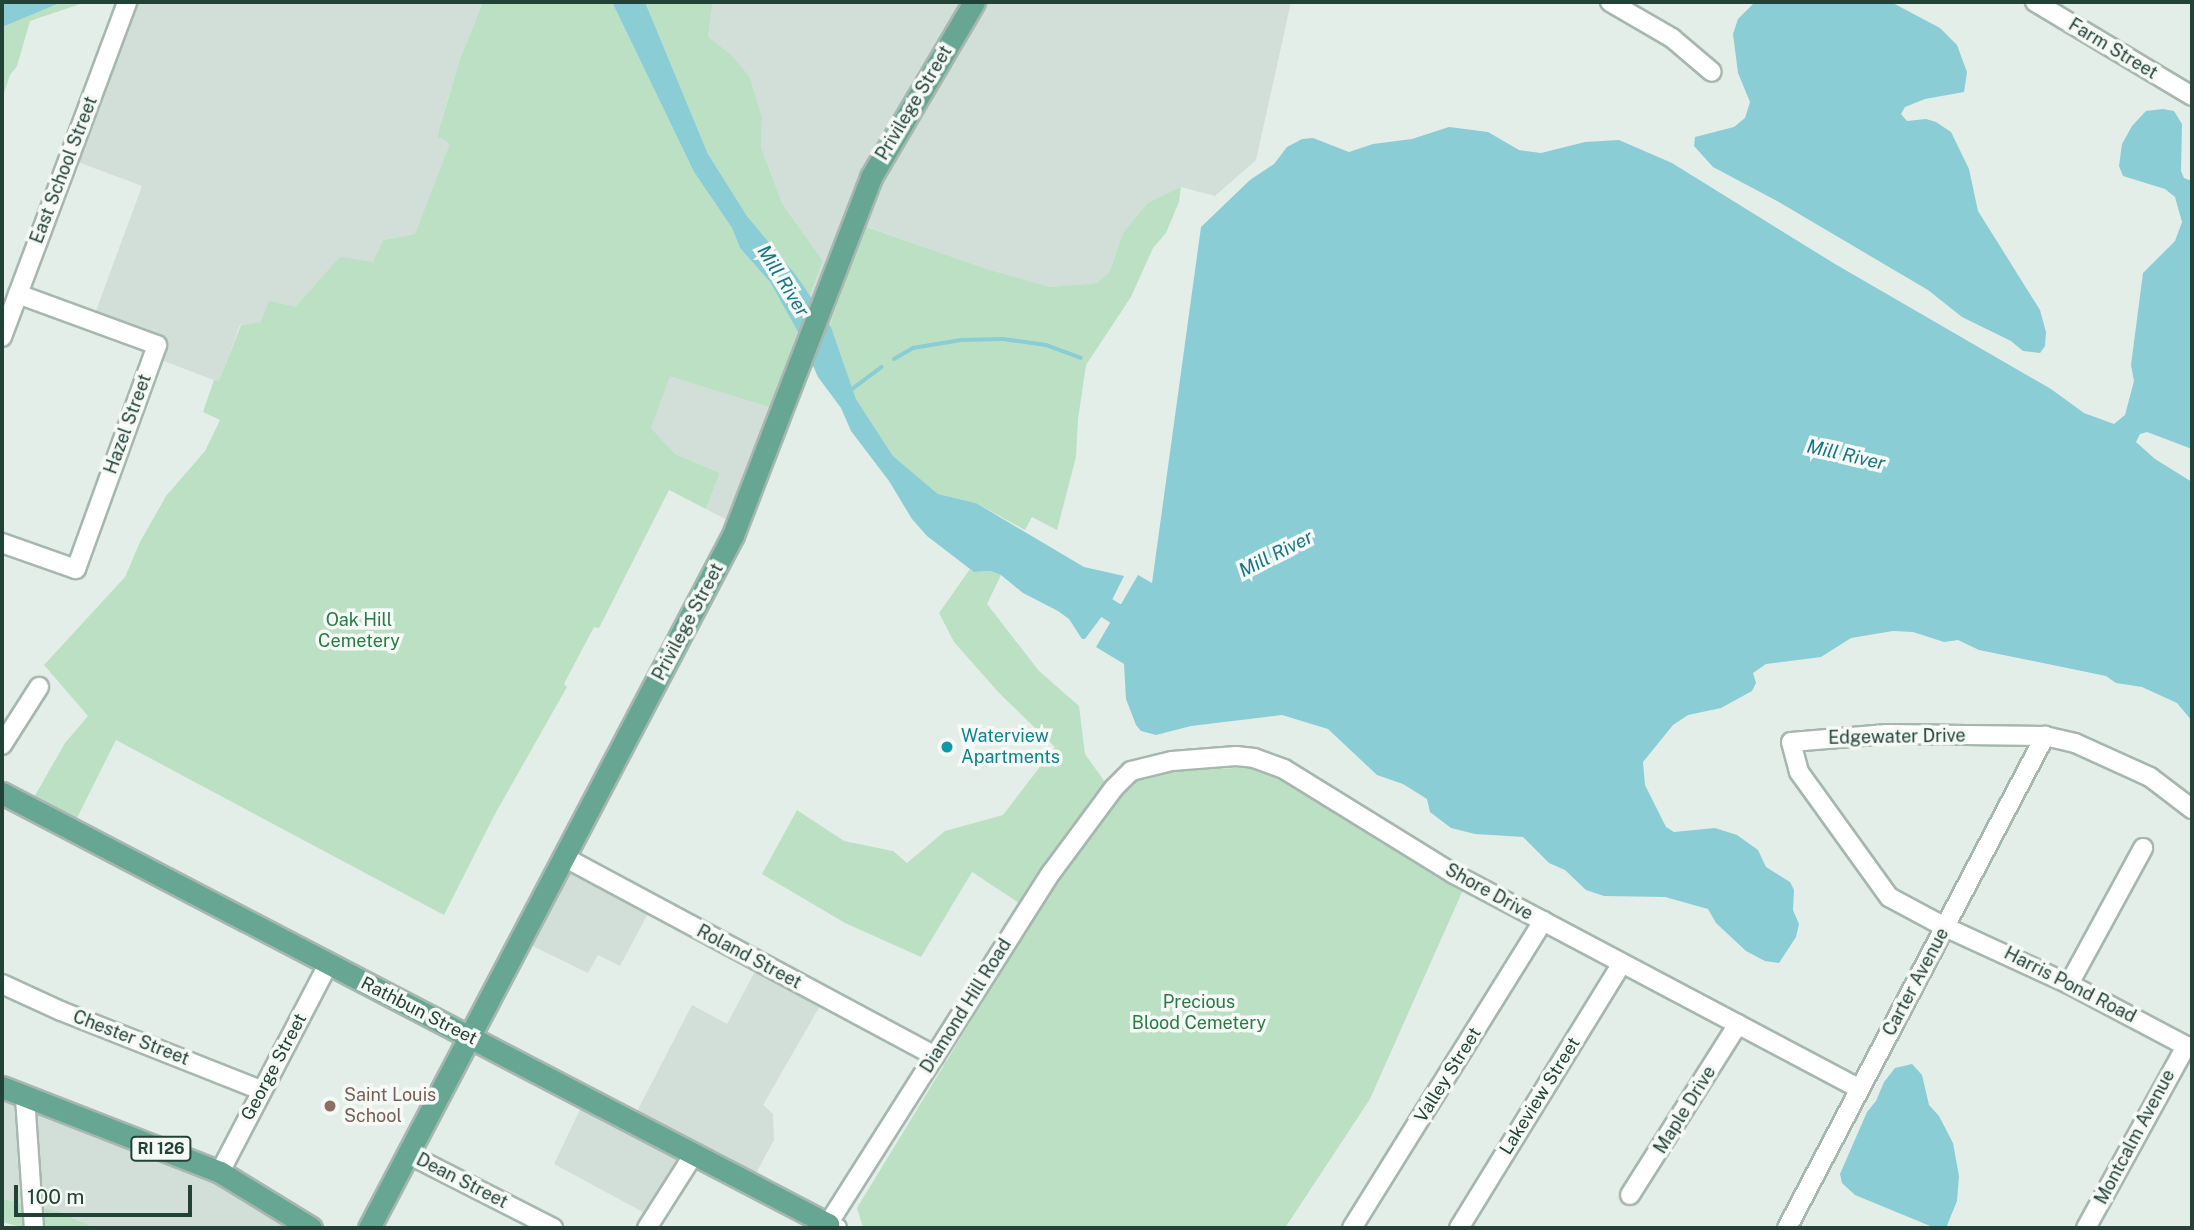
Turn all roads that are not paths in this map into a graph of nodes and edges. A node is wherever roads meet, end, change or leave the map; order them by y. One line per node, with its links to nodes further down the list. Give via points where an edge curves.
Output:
1 (127, 2): 7 (street, East School Street)
2 (974, 2): 17 (main road, Privilege Street, via 871,177 733,535)
3 (1609, 2): 5 (street, via 1672,38)
4 (2046, 5): 6 (street, Farm Street)
5 (1712, 72)
6 (2192, 96)
7 (18, 294): 8 (street, East School Street); 9 (street, Hazel Street, via 157,345 76,569)
8 (2, 337)
9 (2, 543)
10 (39, 687): 12 (street)
11 (2045, 736): 15 (street, Edgewater Drive, via 2075,743 2150,777); 19 (street, Carter Avenue); 19 (street, Edgewater Drive, via 1876,734 1791,742 1799,772 1883,890)
12 (2, 745)
13 (1114, 788): 18 (street, Shore Drive, via 1131,771 1160,762 1254,758 1284,769 1454,874); 27 (street, Diamond Hill Road, via 1007,938)
14 (2, 793): 20 (main road, Rathbun Street)
15 (2192, 808)
16 (2143, 848): 23 (street)
17 (564, 857): 25 (main road, Privilege Street); 27 (street, Roland Street)
18 (1543, 921): 21 (street, Shore Drive); 42 (street, Valley Street)
19 (1945, 927): 23 (street, Harris Pond Road); 29 (street, Carter Avenue)
20 (329, 963): 25 (main road, Rathbun Street); 30 (street, George Street)
21 (1622, 963): 24 (street, Shore Drive); 43 (street, Lakeview Street)
22 (2, 984): 30 (street, Chester Street)
23 (2069, 984): 26 (street, Harris Pond Road)
24 (1738, 1024): 29 (street, Shore Drive); 35 (street, Maple Drive)
25 (471, 1037): 32 (main road, Privilege Street); 33 (main road, Rathbun Street)
26 (2189, 1047): 45 (street, Montcalm Avenue)
27 (935, 1056): 36 (street, Diamond Hill Road)
28 (2, 1087): 31 (main road, RI 126)
29 (1860, 1089): 44 (street, Carter Avenue)
30 (261, 1090): 34 (street, George Street)
31 (25, 1097): 34 (main road, RI 126); 37 (street)
32 (408, 1154): 39 (main road, Privilege Street); 40 (street, Dean Street)
33 (694, 1154): 36 (main road, Rathbun Street); 41 (street)
34 (220, 1172): 38 (main road, RI 126)
35 (1630, 1195)
36 (830, 1227)
37 (34, 1228)
38 (311, 1228)
39 (369, 1228)
40 (553, 1228)
41 (647, 1228)
42 (1352, 1228)
43 (1459, 1228)
44 (1787, 1228)
45 (2086, 1228)

